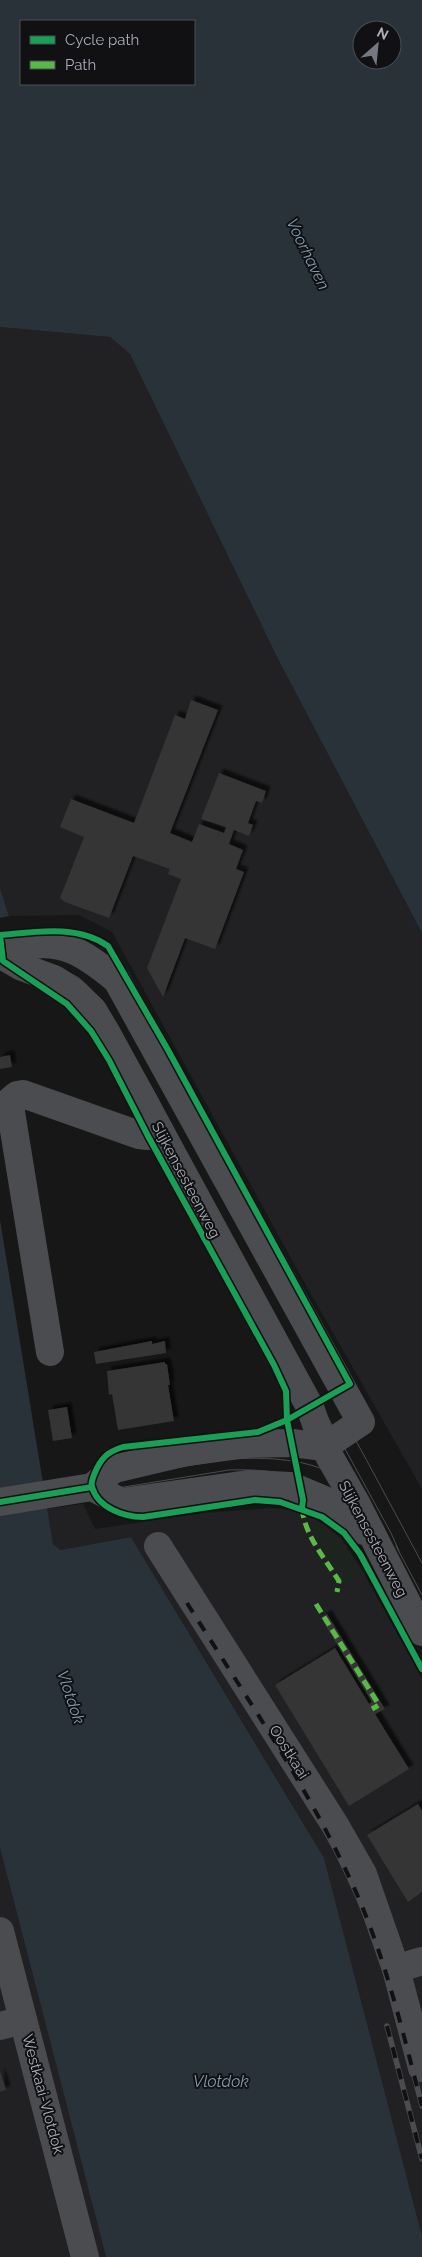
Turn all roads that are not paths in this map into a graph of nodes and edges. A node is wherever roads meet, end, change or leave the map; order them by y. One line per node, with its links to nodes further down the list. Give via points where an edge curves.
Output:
1 (1, 955): 2 (street, Slijkensesteenweg, via 54,979 75,993 94,1012); 4 (street, Slijkensesteenweg, via 21,947 51,943 88,956 117,980 361,1422)
2 (160, 1131): 3 (street, via 148,1136 139,1135 24,1094 11,1100); 4 (street, Slijkensesteenweg, via 310,1407)
3 (50, 1352)
4 (324, 1447): 5 (street, via 292,1442 186,1452 114,1469); 7 (street, Slijkensesteenweg)
5 (92, 1487): 6 (street); 7 (street, via 121,1502 248,1484 291,1486 346,1514)
6 (0, 1502)
7 (374, 1539): 9 (street, Slijkensesteenweg)
8 (158, 1546): 12 (street, Oostkaai, via 363,1874)
9 (422, 1632)
10 (0, 1931): 13 (street, Westkaai-Vlotdok)
11 (422, 1961): 12 (street)
12 (396, 1969): 14 (street, Oostkaai)
13 (11, 2023): 15 (street, Westkaai-Vlotdok)
14 (422, 2068)
15 (85, 2257)

